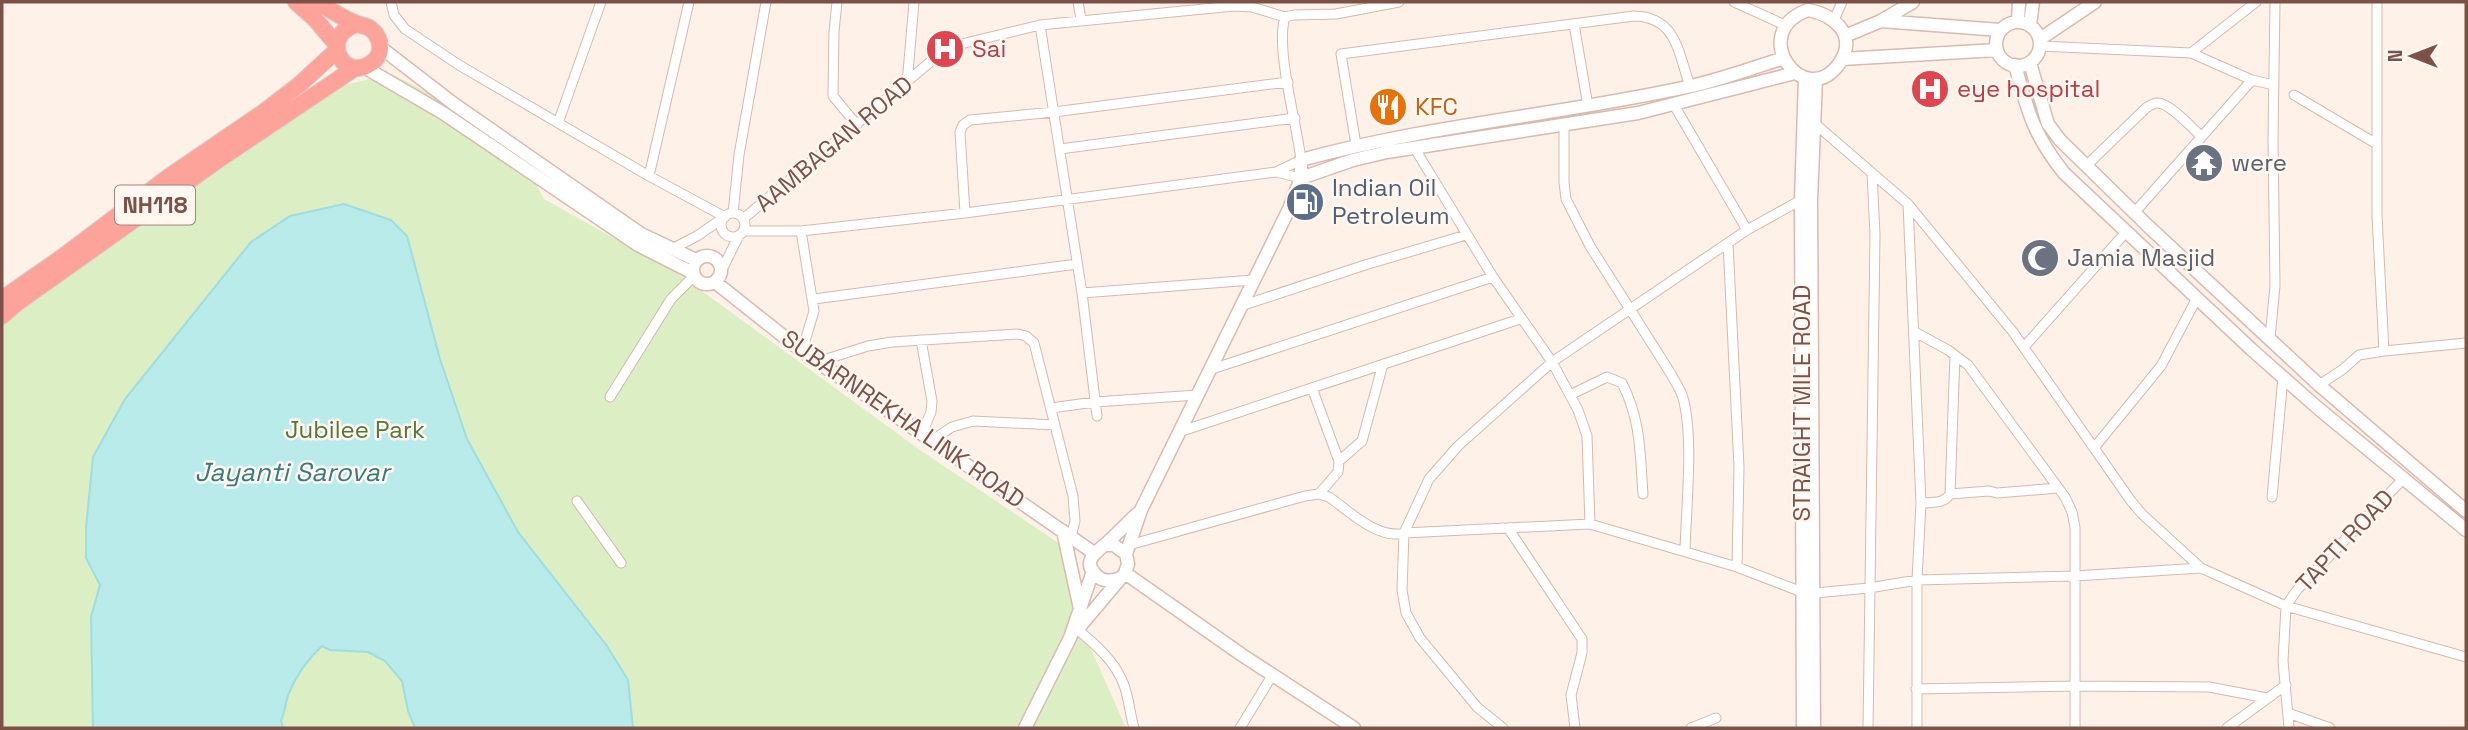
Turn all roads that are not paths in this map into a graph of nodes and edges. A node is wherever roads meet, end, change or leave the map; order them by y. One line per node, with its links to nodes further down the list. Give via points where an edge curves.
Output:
1 (296, 2): 34 (highway)
2 (317, 2): 26 (highway)
3 (391, 2): 54 (street, via 405,29)
4 (601, 2): 54 (street)
5 (689, 2): 66 (street)
6 (766, 2): 73 (street)
7 (837, 2): 55 (street, via 834,96)
8 (914, 2): 45 (street)
9 (1078, 2): 22 (street)
10 (1399, 2): 21 (street, via 1336,14)
11 (1734, 2): 29 (street)
12 (1842, 2): 23 (street)
13 (1913, 2): 24 (street)
14 (2019, 2): 25 (street)
15 (2033, 2): 25 (street)
16 (2095, 2): 32 (street)
17 (2256, 2): 36 (street)
18 (2275, 2): 46 (street)
19 (2377, 2): 58 (street)
20 (1807, 6): 23 (street); 29 (street)
21 (1285, 17): 22 (street, AAMBAGAN ROAD, via 1234,6); 44 (street, via 1282,37)
22 (1081, 19): 28 (street, AAMBAGAN ROAD)
23 (1834, 20): 31 (street)
24 (1881, 21): 30 (street); 31 (street)
25 (2024, 23): 30 (street, via 2010,23); 32 (street, via 2036,30)
26 (357, 24): 33 (highway, via 374,31); 34 (highway, NH118, via 341,33)
27 (1574, 24): 47 (street, via 1634,16 1658,20 1671,32); 50 (street); 59 (street, via 1341,54)
28 (1040, 25): 45 (street, AAMBAGAN ROAD, via 957,45); 51 (street)
29 (1785, 25): 37 (street, via 1780,40)
30 (2000, 30): 35 (street)
31 (1845, 36): 38 (street)
32 (2040, 42): 36 (street); 39 (street)
33 (380, 47): 41 (highway, NH118, via 372,63); 81 (street, SUBARNREKHA LINK ROAD, via 498,135 642,234)
34 (337, 48): 41 (highway, via 346,65); 89 (highway, NH118, via 280,100)
35 (1997, 50): 38 (street); 40 (street)
36 (2191, 52): 43 (street)
37 (1784, 58): 42 (street, via 1789,68); 47 (street)
38 (1842, 59): 42 (street, via 1831,75)
39 (2030, 62): 40 (street); 63 (street, via 2048,124)
40 (2015, 65): 77 (street, via 2044,147 2064,173)
41 (360, 68): 83 (street, SUBARNREKHA LINK ROAD, via 443,113 638,245); 93 (highway, NH118, via 221,158)
42 (1806, 77): 49 (street); 53 (street, STRAIGHT MILE ROAD); 68 (street, STRAIGHT MILE ROAD)
43 (2252, 80): 46 (street); 57 (street)
44 (1288, 82): 51 (street); 52 (street)
45 (907, 84): 55 (street, AAMBAGAN ROAD)
46 (2274, 85): 96 (street, via 2275,286)
47 (1690, 86): 50 (street)
48 (2294, 95): 58 (street)
49 (1674, 105): 56 (street); 76 (street)
50 (1588, 106): 59 (street)
51 (1054, 112): 60 (street); 71 (street, via 970,120 963,125)
52 (1295, 118): 60 (street); 62 (street)
53 (1813, 122): 65 (street); 148 (street, STRAIGHT MILE ROAD)
54 (558, 123): 66 (street)
55 (857, 125): 74 (street, AAMBAGAN ROAD)
56 (1564, 125): 61 (street); 92 (street, via 1566,199)
57 (2201, 136): 63 (street, via 2169,107 2154,104); 72 (street)
58 (2375, 143): 101 (street)
59 (1356, 145): 62 (street)
60 (1060, 149): 69 (street)
61 (1415, 149): 67 (street, via 1353,160); 79 (street)
62 (1301, 160): 64 (street); 67 (street)
63 (2087, 166): 72 (street)
64 (1276, 172): 67 (street); 69 (street)
65 (1872, 173): 70 (street); 147 (street)
66 (649, 176): 73 (street)
67 (1301, 178): 86 (street)
68 (1801, 200): 76 (street); 148 (street, STRAIGHT MILE ROAD)
69 (1068, 201): 71 (street); 82 (street)
70 (1908, 204): 95 (street); 99 (street)
71 (965, 213): 75 (street)
72 (2134, 213): 96 (street)
73 (727, 216): 74 (street); 78 (street, via 723,231 733,237); 81 (street)
74 (743, 219): 78 (street)
75 (801, 230): 78 (street); 90 (street)
76 (1747, 230): 80 (street)
77 (2126, 232): 88 (street); 99 (street)
78 (741, 233): 85 (street)
79 (1466, 235): 84 (street); 91 (street)
80 (1728, 243): 92 (street); 141 (street, via 1738,453)
81 (672, 249): 83 (street, SUBARNREKHA LINK ROAD)
82 (1077, 264): 87 (street); 90 (street)
83 (694, 270): 85 (street, SUBARNREKHA LINK ROAD, via 702,283); 85 (street, SUBARNREKHA LINK ROAD, via 701,256 715,258 721,270); 112 (street)
84 (1493, 277): 94 (street); 106 (street)
85 (717, 279): 100 (street, SUBARNREKHA LINK ROAD)
86 (1253, 280): 87 (street); 91 (street)
87 (1082, 293): 113 (street)
88 (2197, 298): 107 (street); 119 (street, via 2161,366)
89 (2, 299)
90 (814, 299): 100 (street, via 813,322)
91 (1240, 306): 106 (street)
92 (1630, 309): 104 (street); 138 (street, via 1682,396 1687,439)
93 (2, 316)
94 (1520, 319): 104 (street); 105 (street)
95 (1915, 332): 102 (street); 128 (street)
96 (2270, 338): 108 (street)
97 (921, 340): 103 (street, via 868,346); 114 (street, via 1026,336 1034,343); 118 (street, via 932,401)
98 (2466, 343): 101 (street)
99 (2024, 347): 119 (street)
100 (802, 351): 103 (street, SUBARNREKHA LINK ROAD)
101 (2384, 351): 108 (street, via 2359,355)
102 (1955, 355): 122 (street, via 1968,365); 124 (street)
103 (817, 362): 118 (street, SUBARNREKHA LINK ROAD)
104 (1552, 362): 111 (street); 134 (street, via 1444,460 1429,479)
105 (1383, 364): 109 (street); 120 (street, via 1362,441)
106 (1209, 370): 110 (street)
107 (2283, 377): 121 (street); 126 (street)
108 (2319, 385): 130 (street)
109 (1312, 388): 117 (street); 120 (street)
110 (1197, 394): 113 (street); 117 (street)
111 (1570, 395): 123 (street, via 1607,377 1622,383 1635,412); 131 (street, via 1587,436)
112 (610, 397)
113 (1095, 402): 114 (street); 115 (street)
114 (1051, 408): 116 (street)
115 (1097, 416)
116 (1055, 425): 118 (street, via 973,421); 135 (street, via 1074,508 1075,521)
117 (1179, 432): 129 (street)
118 (927, 437): 135 (street, SUBARNREKHA LINK ROAD)
119 (2094, 447): 142 (street, via 2142,514)
120 (1339, 461): 125 (street, via 1338,472)
121 (2403, 479): 133 (street); 149 (street, TAPTI ROAD)
122 (2058, 488): 124 (street); 145 (street, via 2075,527)
123 (1643, 494)
124 (1951, 494): 128 (street, via 1942,502)
125 (1319, 495): 134 (street, via 1381,532); 137 (street)
126 (2272, 497)
127 (578, 501): 140 (street)
128 (1921, 503): 146 (street)
129 (1141, 510): 136 (street); 137 (street)
130 (2466, 511)
131 (1590, 524): 132 (street); 138 (street)
132 (1508, 527): 134 (street); 165 (street, via 1582,639 1571,695)
133 (2466, 530)
134 (1404, 533): 164 (street, via 1406,612 1420,639 1477,707)
135 (1067, 534): 139 (street, SUBARNREKHA LINK ROAD); 150 (street)
136 (1106, 545): 137 (street); 139 (street)
137 (1127, 550): 144 (street, via 1128,564)
138 (1685, 551): 141 (street)
139 (1094, 553): 143 (street)
140 (621, 563)
141 (1737, 567): 148 (street)
142 (2201, 568): 145 (street); 149 (street)
143 (1093, 572): 144 (street, via 1109,582); 150 (street)
144 (1121, 576): 151 (street); 153 (street)
145 (2075, 576): 146 (street); 155 (street)
146 (1917, 580): 147 (street); 156 (street)
147 (1869, 588): 148 (street); 169 (street)
148 (1808, 592): 167 (street, STRAIGHT MILE ROAD); 168 (street, STRAIGHT MILE ROAD)
149 (2286, 606): 152 (street); 154 (street, TAPTI ROAD)
150 (1080, 609): 151 (street)
151 (1074, 634): 160 (street); 161 (street, via 1101,650 1115,666)
152 (2466, 657)
153 (1273, 674): 162 (street); 163 (street)
154 (2286, 685): 157 (street); 158 (street, TAPTI ROAD)
155 (2075, 686): 156 (street); 157 (street, via 2209,687); 171 (street)
156 (1916, 689): 170 (street)
157 (2267, 698): 172 (street)
158 (2288, 713): 173 (street, TAPTI ROAD); 174 (street)
159 (1716, 718): 166 (street)
160 (1025, 728)
161 (1135, 728)
162 (1240, 728)
163 (1354, 728)
164 (1503, 728)
165 (1575, 728)
166 (1691, 728)
167 (1803, 728)
168 (1814, 728)
169 (1868, 728)
170 (1917, 728)
171 (2075, 728)
172 (2227, 728)
173 (2290, 728)
174 (2330, 728)

